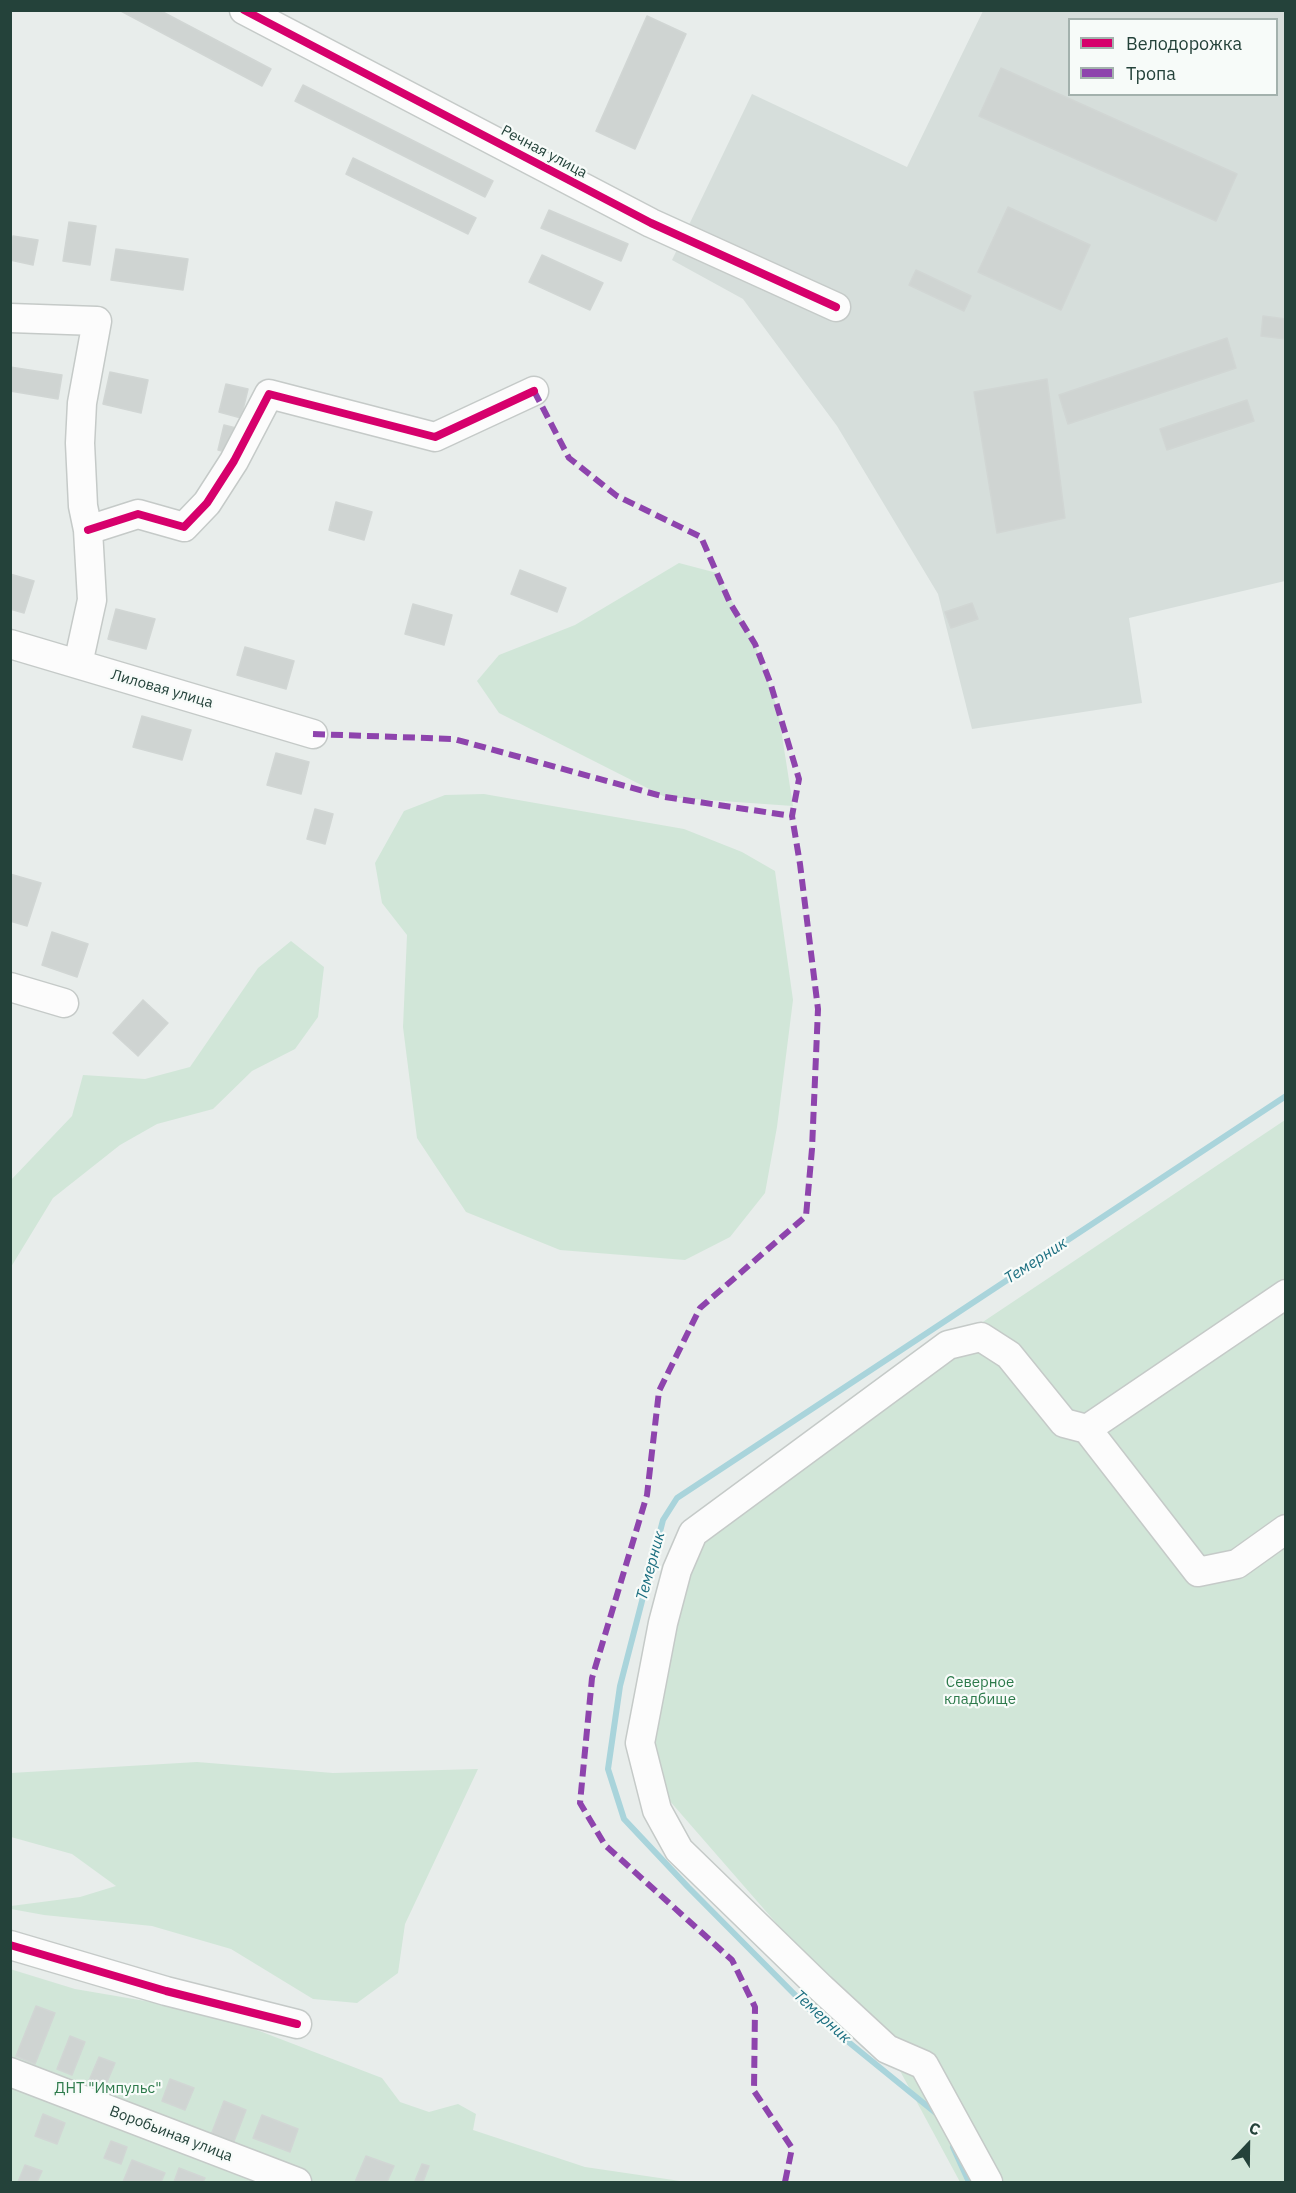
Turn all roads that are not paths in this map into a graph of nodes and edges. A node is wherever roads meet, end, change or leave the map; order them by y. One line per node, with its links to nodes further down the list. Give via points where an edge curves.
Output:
1 (244, 10): 2 (street, Речная улица, via 651,223)
2 (836, 307)
3 (10, 318): 5 (street, via 98,321 82,403 80,443)
4 (534, 391): 5 (street, via 435,437 269,394 234,461 207,503 184,527 138,514)
5 (88, 530): 7 (street, via 92,600)
6 (10, 644): 7 (street, Лиловая улица)
7 (78, 664): 8 (street, Лиловая улица)
8 (314, 734)
9 (10, 987): 10 (street)
10 (64, 1003)
11 (1286, 1294): 12 (street)
12 (1087, 1429): 13 (street, via 1198,1572 1237,1563); 18 (street, via 1064,1423 1009,1354 981,1337 948,1345 693,1533 677,1570 663,1623 640,1743 657,1810 679,1850 887,2049 924,2065)
13 (1286, 1529)
14 (10, 1945): 15 (street)
15 (297, 2024)
16 (10, 2072): 17 (street, Воробьиная улица)
17 (297, 2182)
18 (988, 2182)

